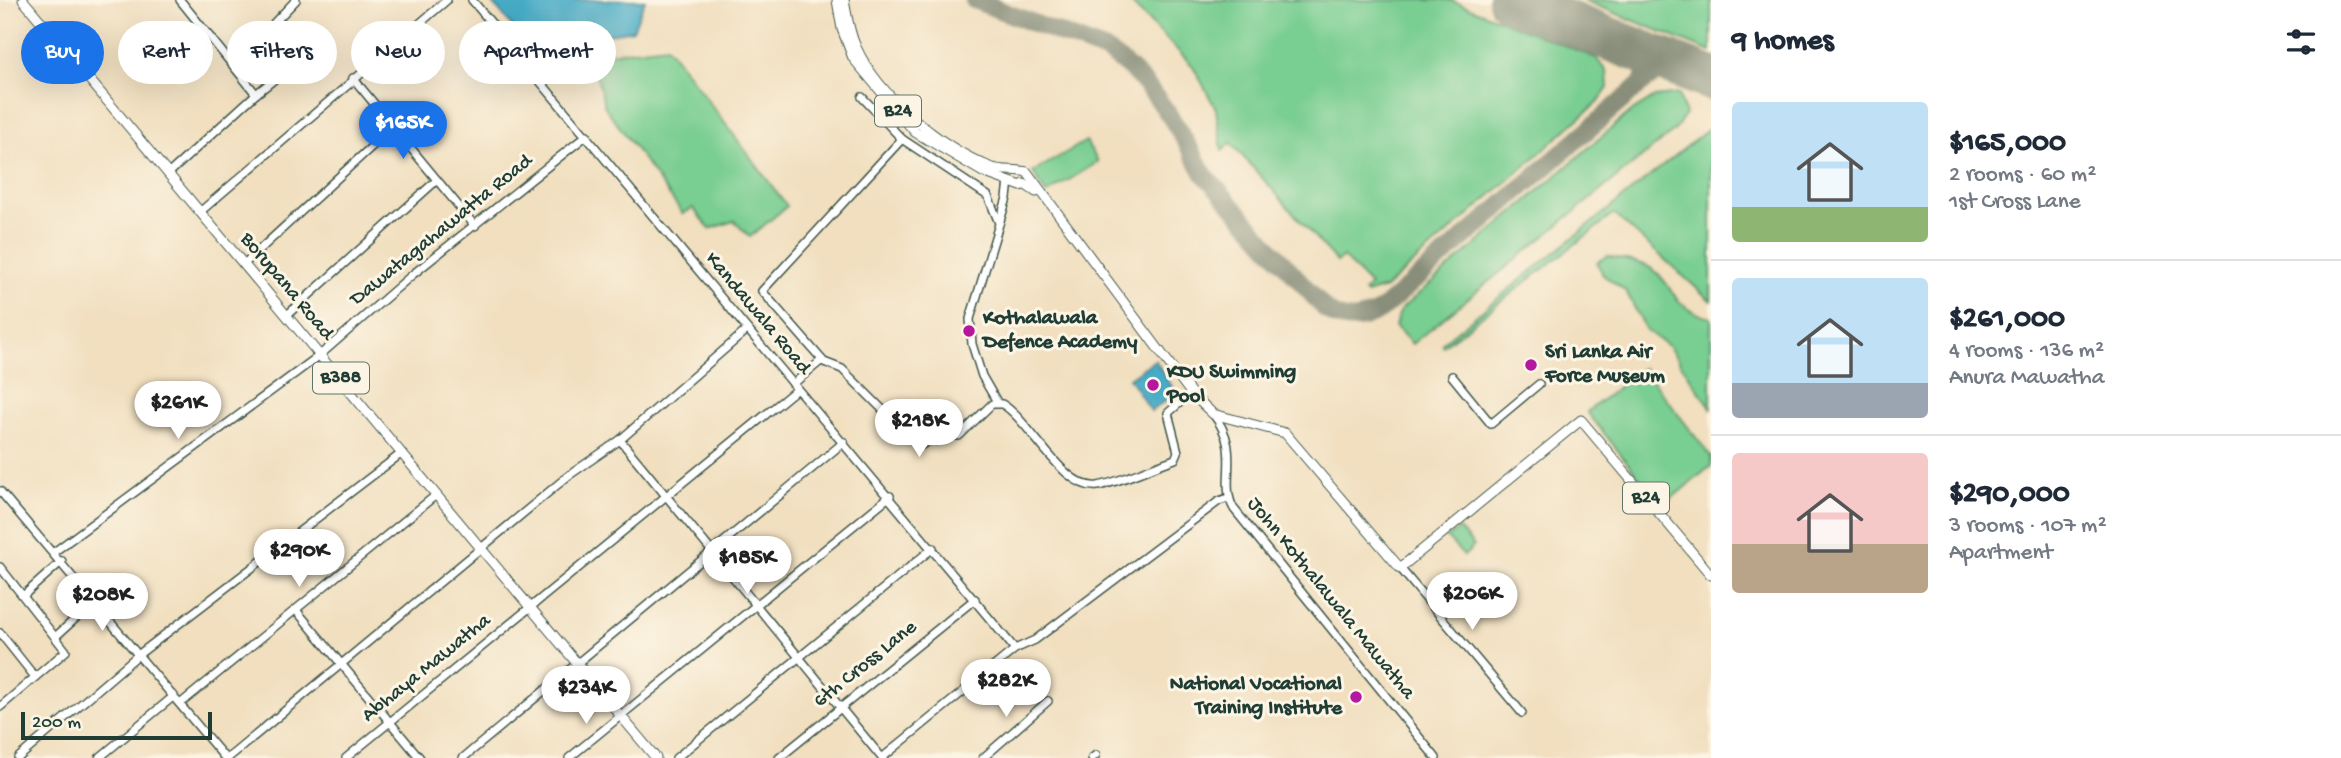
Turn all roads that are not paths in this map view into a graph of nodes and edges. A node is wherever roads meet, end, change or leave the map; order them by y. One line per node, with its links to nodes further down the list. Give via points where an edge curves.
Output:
1 (23, 0): 16 (main road, Borupana Road / B388)
2 (180, 0): 11 (street)
3 (296, 0): 11 (street, via 274,23 301,58)
4 (447, 0): 8 (street)
5 (472, 0): 14 (street, Kandawala Road)
6 (837, 0): 17 (main road, B24, via 853,58 915,132 972,166)
7 (844, 0): 17 (main road, B24, via 850,33 862,58 919,126)
8 (422, 21)
9 (351, 80): 21 (street)
10 (358, 84): 13 (street)
11 (256, 94): 16 (street)
12 (862, 97): 15 (street)
13 (393, 127): 18 (street); 24 (street)
14 (587, 135): 23 (street, Dawatagahawatta Road); 26 (street, Kandawala Road)
15 (902, 139): 22 (street, via 988,196); 28 (street, via 762,291)
16 (168, 174): 21 (main road, Borupana Road / B388)
17 (1007, 177): 19 (main road, B24); 19 (main road, B24, via 1020,170 1027,172); 20 (street)
18 (437, 180): 23 (street); 25 (street)
19 (1025, 182): 20 (street); 32 (main road, via 1045,200)
20 (1007, 198): 22 (street)
21 (201, 211): 24 (main road, Borupana Road / B388)
22 (999, 223): 33 (street, via 970,319 982,376)
23 (475, 226): 27 (street, Dawatagahawatta Road)
24 (244, 264): 25 (main road, Borupana Road / B388)
25 (287, 315): 27 (main road, Borupana Road / B388)
26 (747, 330): 31 (street, Kandawala Road); 37 (street)
27 (320, 355): 39 (main road, Borupana Road / B388); 47 (street, Dawatagahawatta Road)
28 (822, 360): 31 (street, Abhaya Mawatha); 35 (street, via 842,369)
29 (1452, 376): 30 (street, via 1491,424)
30 (1539, 384)
31 (795, 386): 38 (street, Kandawala Road); 42 (street, Abhaya Mawatha)
32 (1191, 393): 33 (street, via 1168,412 1178,452 1175,459 1096,486 1071,478 1015,414); 34 (main road)
33 (997, 402): 36 (street, via 959,436)
34 (1213, 414): 44 (street, John Kothalawala Mawatha, via 1229,446); 51 (main road, via 1285,433)
35 (902, 429): 36 (street); 36 (street, via 922,445)
36 (939, 434)
37 (620, 440): 42 (street); 46 (street, via 568,476)
38 (844, 442): 43 (street, Kandawala Road); 48 (street)
39 (402, 453): 41 (main road, Borupana Road / B388); 62 (street)
40 (0, 491): 47 (street)
41 (436, 495): 46 (main road, Borupana Road / B388); 58 (street)
42 (666, 496): 48 (street); 57 (street, Abhaya Mawatha)
43 (890, 496): 45 (street, Kandawala Road); 56 (street)
44 (1228, 498): 61 (street, via 1219,500 1035,640); 87 (street, John Kothalawala Mawatha)
45 (933, 548): 54 (street, Kandawala Road); 63 (street)
46 (481, 549): 57 (main road, Borupana Road / B388); 65 (street)
47 (54, 552): 49 (street)
48 (711, 554): 56 (street); 64 (street)
49 (62, 561): 53 (street); 55 (street)
50 (0, 567): 53 (street)
51 (1400, 568): 52 (main road, B24, via 1581,420); 72 (street)
52 (1711, 575)
53 (24, 595): 60 (street)
54 (975, 599): 61 (street, Kandawala Road); 71 (street, 6th Cross Lane)
55 (95, 601): 60 (street); 62 (street)
56 (757, 606): 63 (street); 73 (street)
57 (530, 608): 64 (main road, Borupana Road / B388); 74 (street, Abhaya Mawatha)
58 (296, 610): 65 (street); 70 (street)
59 (0, 633): 66 (street)
60 (55, 638): 66 (street, via 66,651)
61 (1015, 649): 85 (street)
62 (138, 655): 67 (street); 75 (street)
63 (797, 656): 71 (street); 83 (street)
64 (578, 665): 73 (main road, Borupana Road / B388); 80 (street)
65 (342, 666): 74 (street); 77 (street)
66 (35, 677): 69 (street)
67 (174, 696): 70 (street); 76 (street)
68 (1048, 701): 86 (street)
69 (2, 702)
70 (180, 704): 77 (street)
71 (839, 708): 84 (street, 6th Cross Lane); 85 (street)
72 (1522, 713)
73 (621, 715): 81 (street); 82 (main road, Borupana Road / B388)
74 (389, 722): 78 (street, Abhaya Mawatha); 79 (street)
75 (18, 758)
76 (99, 758)
77 (227, 758)
78 (346, 758)
79 (420, 758)
80 (463, 758)
81 (569, 758)
82 (656, 758)
83 (676, 758)
84 (779, 758)
85 (882, 758)
86 (983, 758)
87 (1436, 758)

